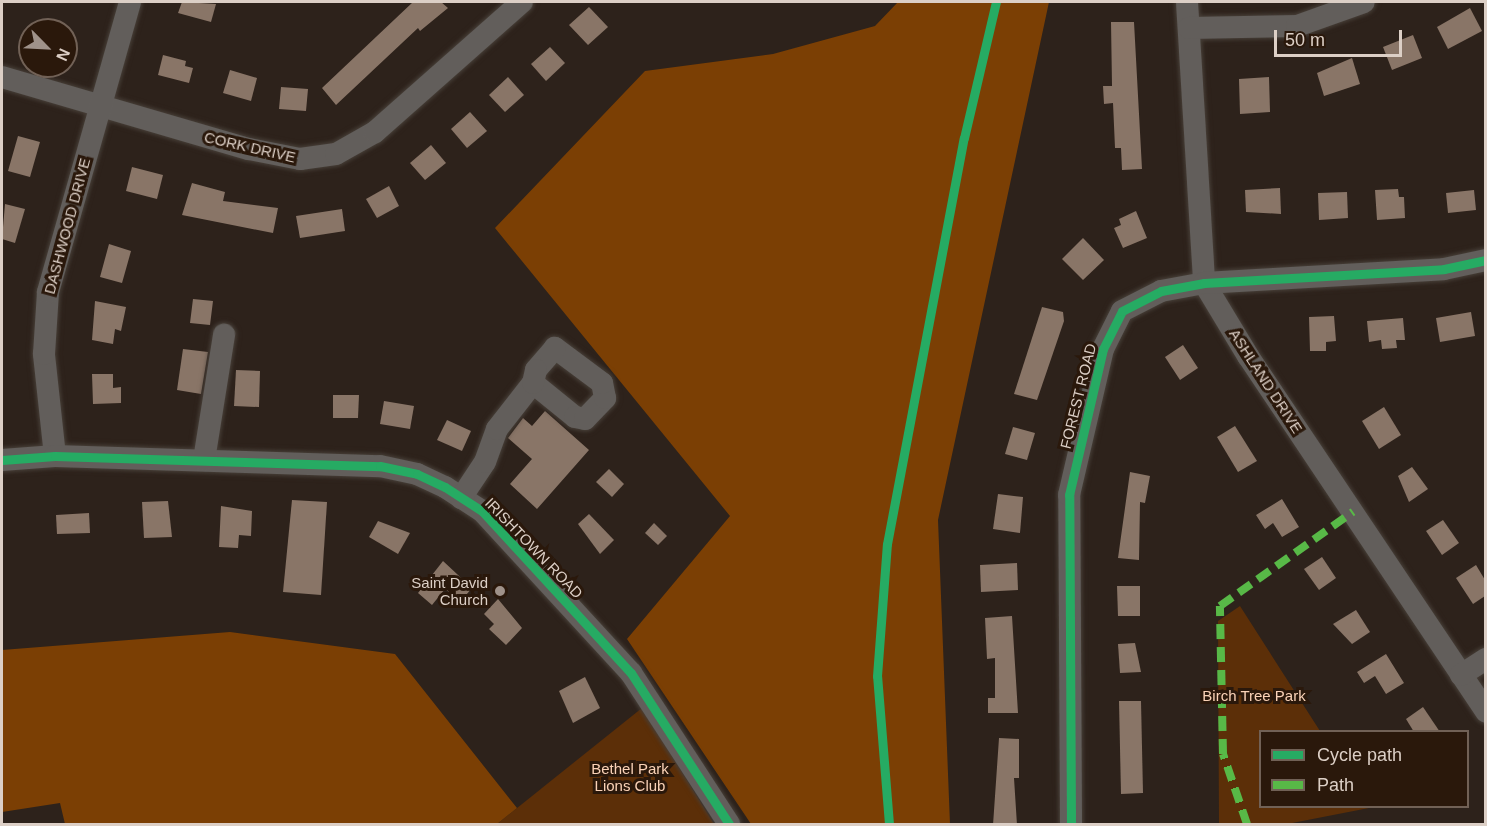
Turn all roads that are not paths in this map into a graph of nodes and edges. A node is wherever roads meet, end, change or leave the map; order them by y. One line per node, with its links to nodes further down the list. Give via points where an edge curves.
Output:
1 (130, 2): 7 (street, DASHWOOD DRIVE)
2 (522, 2): 7 (street, CORK DRIVE, via 375,132 336,154 300,159)
3 (1188, 2): 5 (street, ASHLAND DRIVE)
4 (1364, 2): 5 (street, via 1297,26)
5 (1190, 28): 9 (street, ASHLAND DRIVE)
6 (2, 77): 7 (street, CORK DRIVE)
7 (99, 108): 12 (street, DASHWOOD DRIVE, via 48,292 45,354)
8 (1485, 260): 9 (street, FOREST ROAD, via 1444,269)
9 (1204, 283): 17 (street, ASHLAND DRIVE, via 1248,356); 20 (street, FOREST ROAD, via 1161,291 1122,311 1103,349 1069,495)
10 (224, 335): 14 (street)
11 (533, 383): 15 (street, via 497,429 485,462)
12 (55, 456): 13 (street, IRISHTOWN ROAD); 14 (street, IRISHTOWN ROAD)
13 (2, 460)
14 (204, 460): 15 (street, IRISHTOWN ROAD, via 380,466 417,474)
15 (461, 498): 19 (street, IRISHTOWN ROAD, via 482,511 631,674)
16 (1485, 659): 17 (street)
17 (1461, 675): 18 (street, ASHLAND DRIVE)
18 (1485, 712)
19 (729, 825)
20 (1071, 825)

